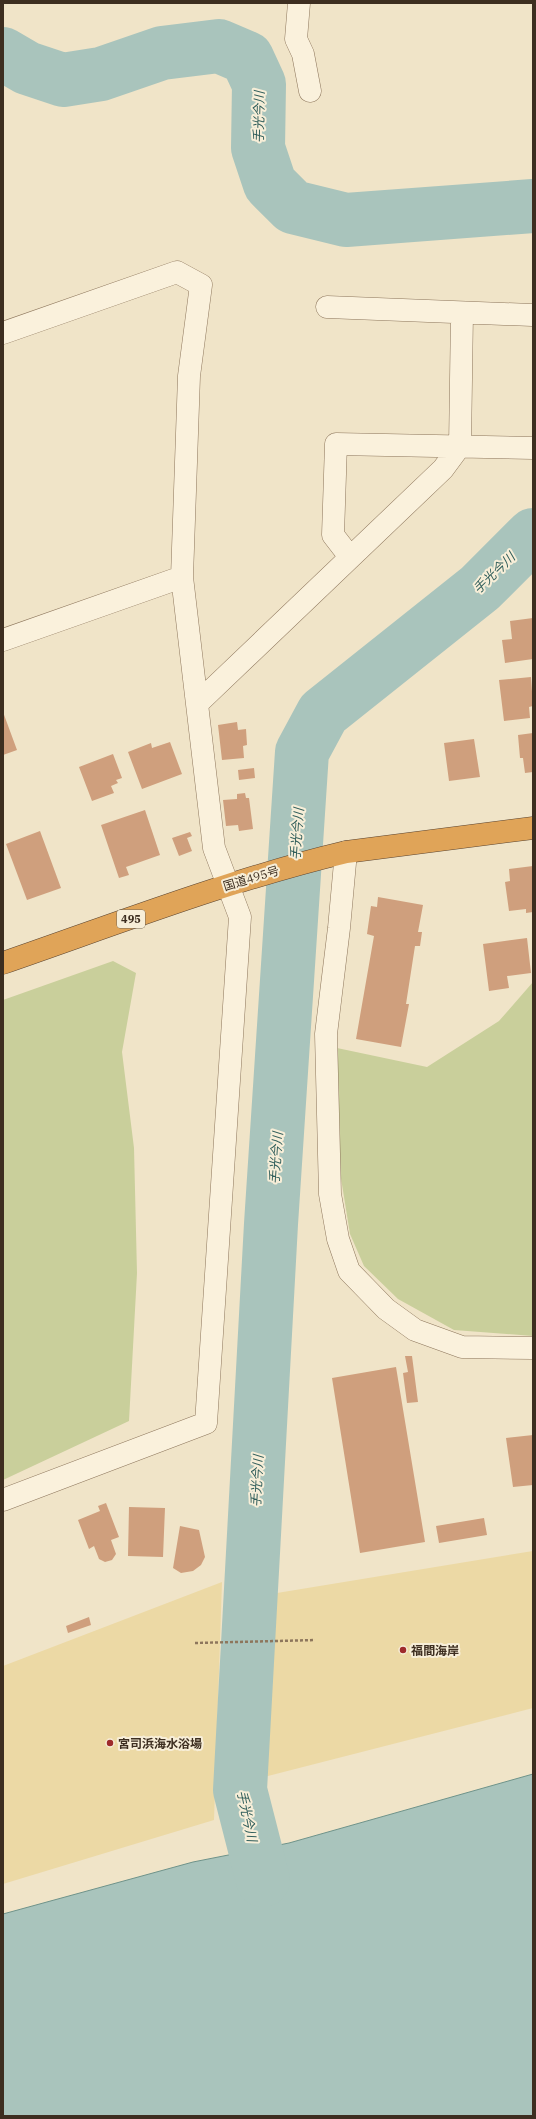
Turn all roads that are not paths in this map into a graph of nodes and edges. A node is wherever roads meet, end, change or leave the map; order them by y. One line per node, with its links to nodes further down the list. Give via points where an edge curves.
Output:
1 (299, 3): 2 (street, via 296,39 303,54)
2 (310, 91)
3 (327, 307): 4 (street)
4 (462, 313): 5 (street); 7 (street)
5 (532, 315)
6 (3, 333): 10 (street, via 177,272 201,285 189,376)
7 (460, 446): 8 (street); 9 (street, via 443,469); 9 (street, via 336,444 333,535)
8 (533, 448)
9 (350, 557): 12 (street)
10 (182, 577): 11 (street); 12 (street)
11 (3, 640)
12 (198, 703): 15 (street, via 214,848)
13 (533, 828): 14 (highway, 国道495号 / 495)
14 (346, 852): 15 (highway, 国道495号 / 495, via 258,874); 17 (street, via 340,928 326,1034 330,1194 338,1239 350,1271 386,1309 415,1330 462,1347)
15 (228, 885): 16 (highway, 国道495号 / 495); 18 (street, via 240,916 206,1423)
16 (3, 963)
17 (533, 1348)
18 (3, 1500)

